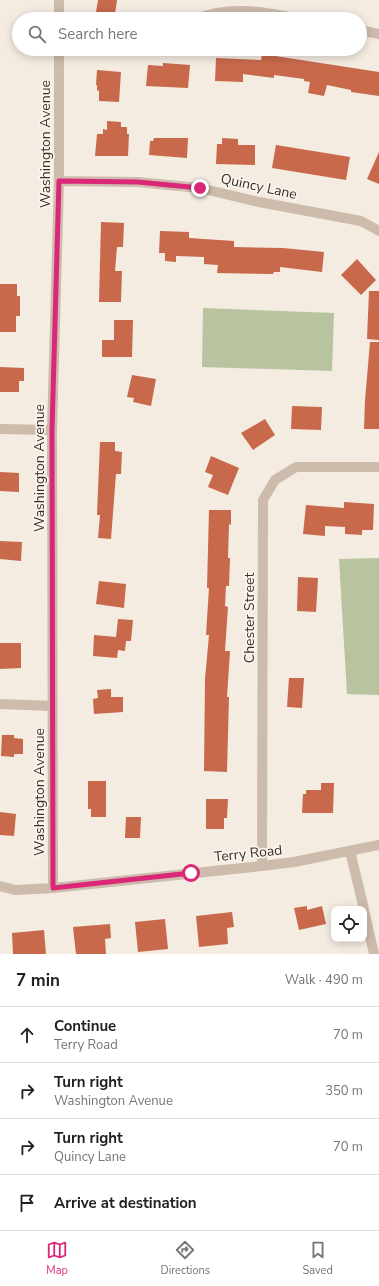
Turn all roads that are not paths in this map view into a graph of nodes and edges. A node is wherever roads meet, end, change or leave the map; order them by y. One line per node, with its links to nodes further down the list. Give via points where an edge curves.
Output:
1 (59, 0): 2 (street)
2 (59, 12)
3 (227, 12): 4 (street)
4 (265, 12)
5 (367, 31): 6 (street)
6 (379, 34)
7 (59, 56): 8 (street, Washington Avenue)
8 (59, 181): 9 (street, Quincy Lane, via 138,182 200,188 361,221); 11 (street, Washington Avenue)
9 (379, 231)
10 (0, 429): 11 (street)
11 (52, 430): 14 (street, Washington Avenue)
12 (379, 467): 17 (street, Chester Street, via 296,467 275,480 263,500)
13 (0, 704): 14 (street)
14 (52, 706): 19 (street, Washington Avenue)
15 (379, 845): 16 (street, Terry Road)
16 (350, 851): 17 (street, Terry Road); 20 (street)
17 (262, 866): 19 (street, Terry Road)
18 (0, 886): 19 (street, Terry Road, via 15,890)
19 (53, 888)
20 (363, 906)
21 (367, 923): 22 (street)
22 (374, 954)

